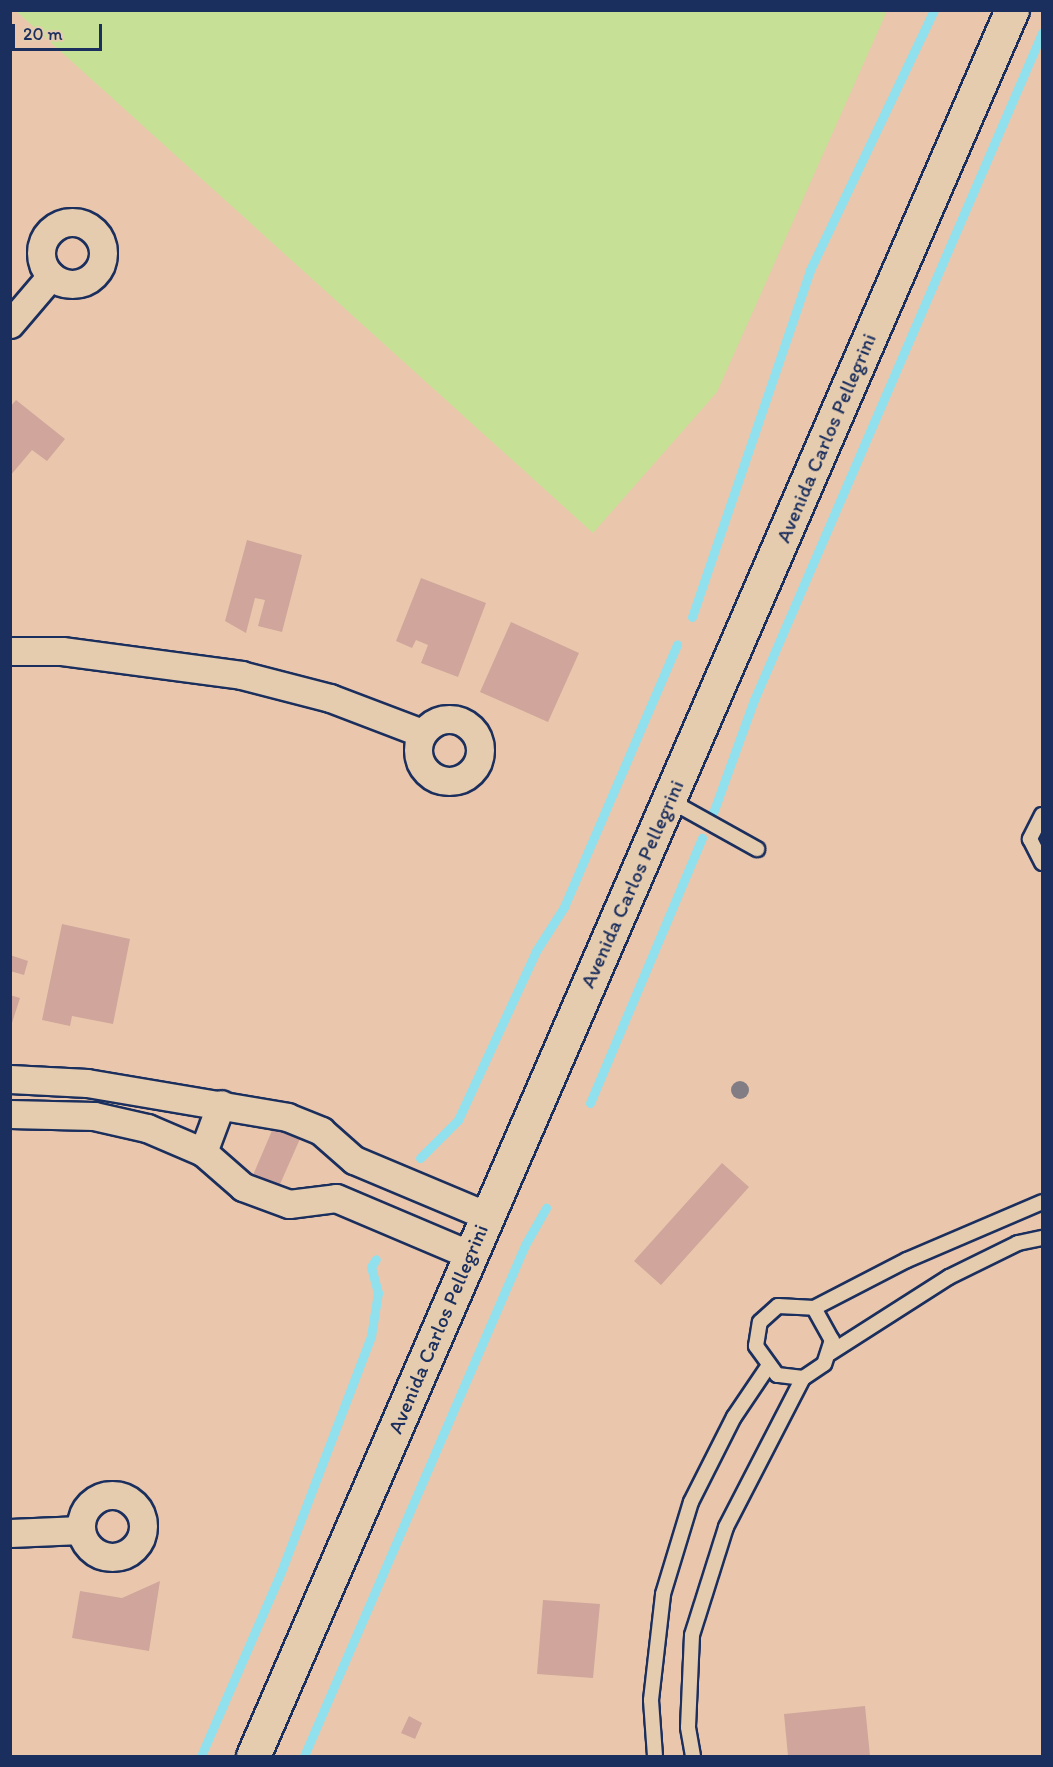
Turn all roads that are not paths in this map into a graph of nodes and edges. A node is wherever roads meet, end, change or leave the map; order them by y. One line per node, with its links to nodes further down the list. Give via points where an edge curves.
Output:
1 (1012, 10): 6 (main road, Avenida Carlos Pellegrini)
2 (51, 276): 3 (street)
3 (10, 324)
4 (10, 651): 5 (street, via 72,652 241,675 330,698)
5 (422, 734)
6 (669, 800): 8 (lane); 17 (main road, Avenida Carlos Pellegrini)
7 (1042, 815): 9 (lane, via 1030,839)
8 (757, 849)
9 (1042, 863)
10 (10, 1079): 11 (street, via 87,1083)
11 (221, 1104): 13 (street); 14 (street, via 287,1117 321,1131)
12 (10, 1114): 13 (street, via 94,1116 147,1128)
13 (203, 1152): 15 (street, via 243,1187 290,1204)
14 (354, 1160): 15 (street); 17 (street)
15 (336, 1198): 19 (street)
16 (1042, 1202): 20 (lane, via 907,1260)
17 (487, 1216): 19 (main road, Avenida Carlos Pellegrini)
18 (1042, 1238): 21 (lane, via 1018,1243 949,1277)
19 (470, 1255): 26 (main road, Avenida Carlos Pellegrini)
20 (814, 1308): 21 (lane, via 829,1327); 22 (lane, via 790,1303 768,1313 756,1346)
21 (830, 1353): 23 (lane)
22 (767, 1368): 23 (lane, via 790,1379); 27 (lane, via 734,1417 691,1502 663,1594 651,1700)
23 (803, 1378): 28 (lane, via 726,1527 692,1635 688,1727)
24 (81, 1530): 25 (street)
25 (10, 1533)
26 (253, 1756)
27 (655, 1756)
28 (693, 1756)

